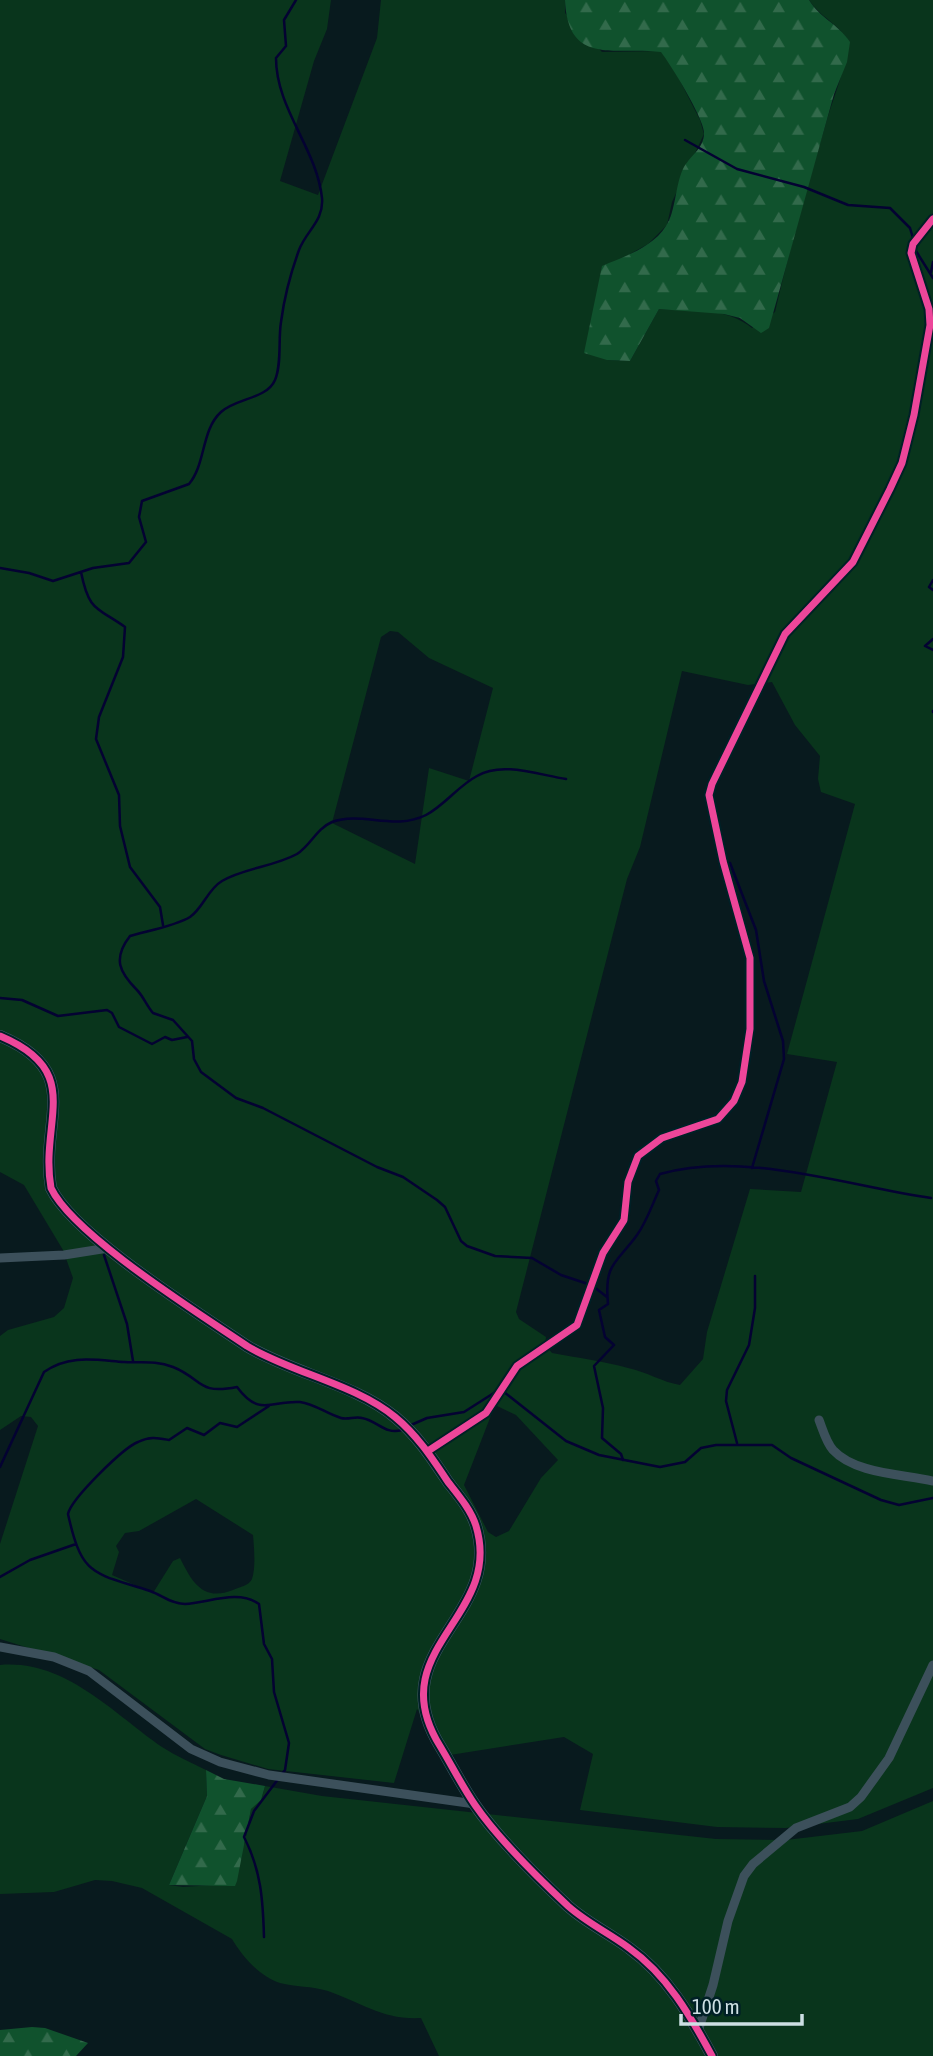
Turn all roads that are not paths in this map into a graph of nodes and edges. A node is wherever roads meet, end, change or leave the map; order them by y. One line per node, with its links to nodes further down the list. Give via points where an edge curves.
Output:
1 (933, 219): 6 (street, via 911,253 930,325 902,463 853,562 785,634 709,795 750,958 750,1029 738,1091 730,1110 718,1119 662,1139 639,1156 628,1182 624,1220 598,1265 577,1325 517,1366 486,1413)
2 (0, 1036): 3 (street, via 30,1052 47,1068 52,1087 51,1188 56,1199)
3 (108, 1248): 4 (street); 6 (street, via 271,1361 385,1409)
4 (0, 1258)
5 (819, 1420): 7 (street, via 829,1445 842,1457 865,1467)
6 (428, 1451): 10 (street, via 472,1516 479,1545 470,1597 436,1648 422,1686 422,1704 428,1726)
7 (933, 1480)
8 (0, 1647): 10 (street, via 54,1657 89,1671 191,1749 220,1762 270,1774)
9 (933, 1665): 11 (street, via 889,1758 861,1797 849,1807 796,1828 744,1876)
10 (475, 1804): 11 (street, via 571,1909 646,1962 676,1994)
11 (698, 2031): 12 (street)
12 (712, 2056)

